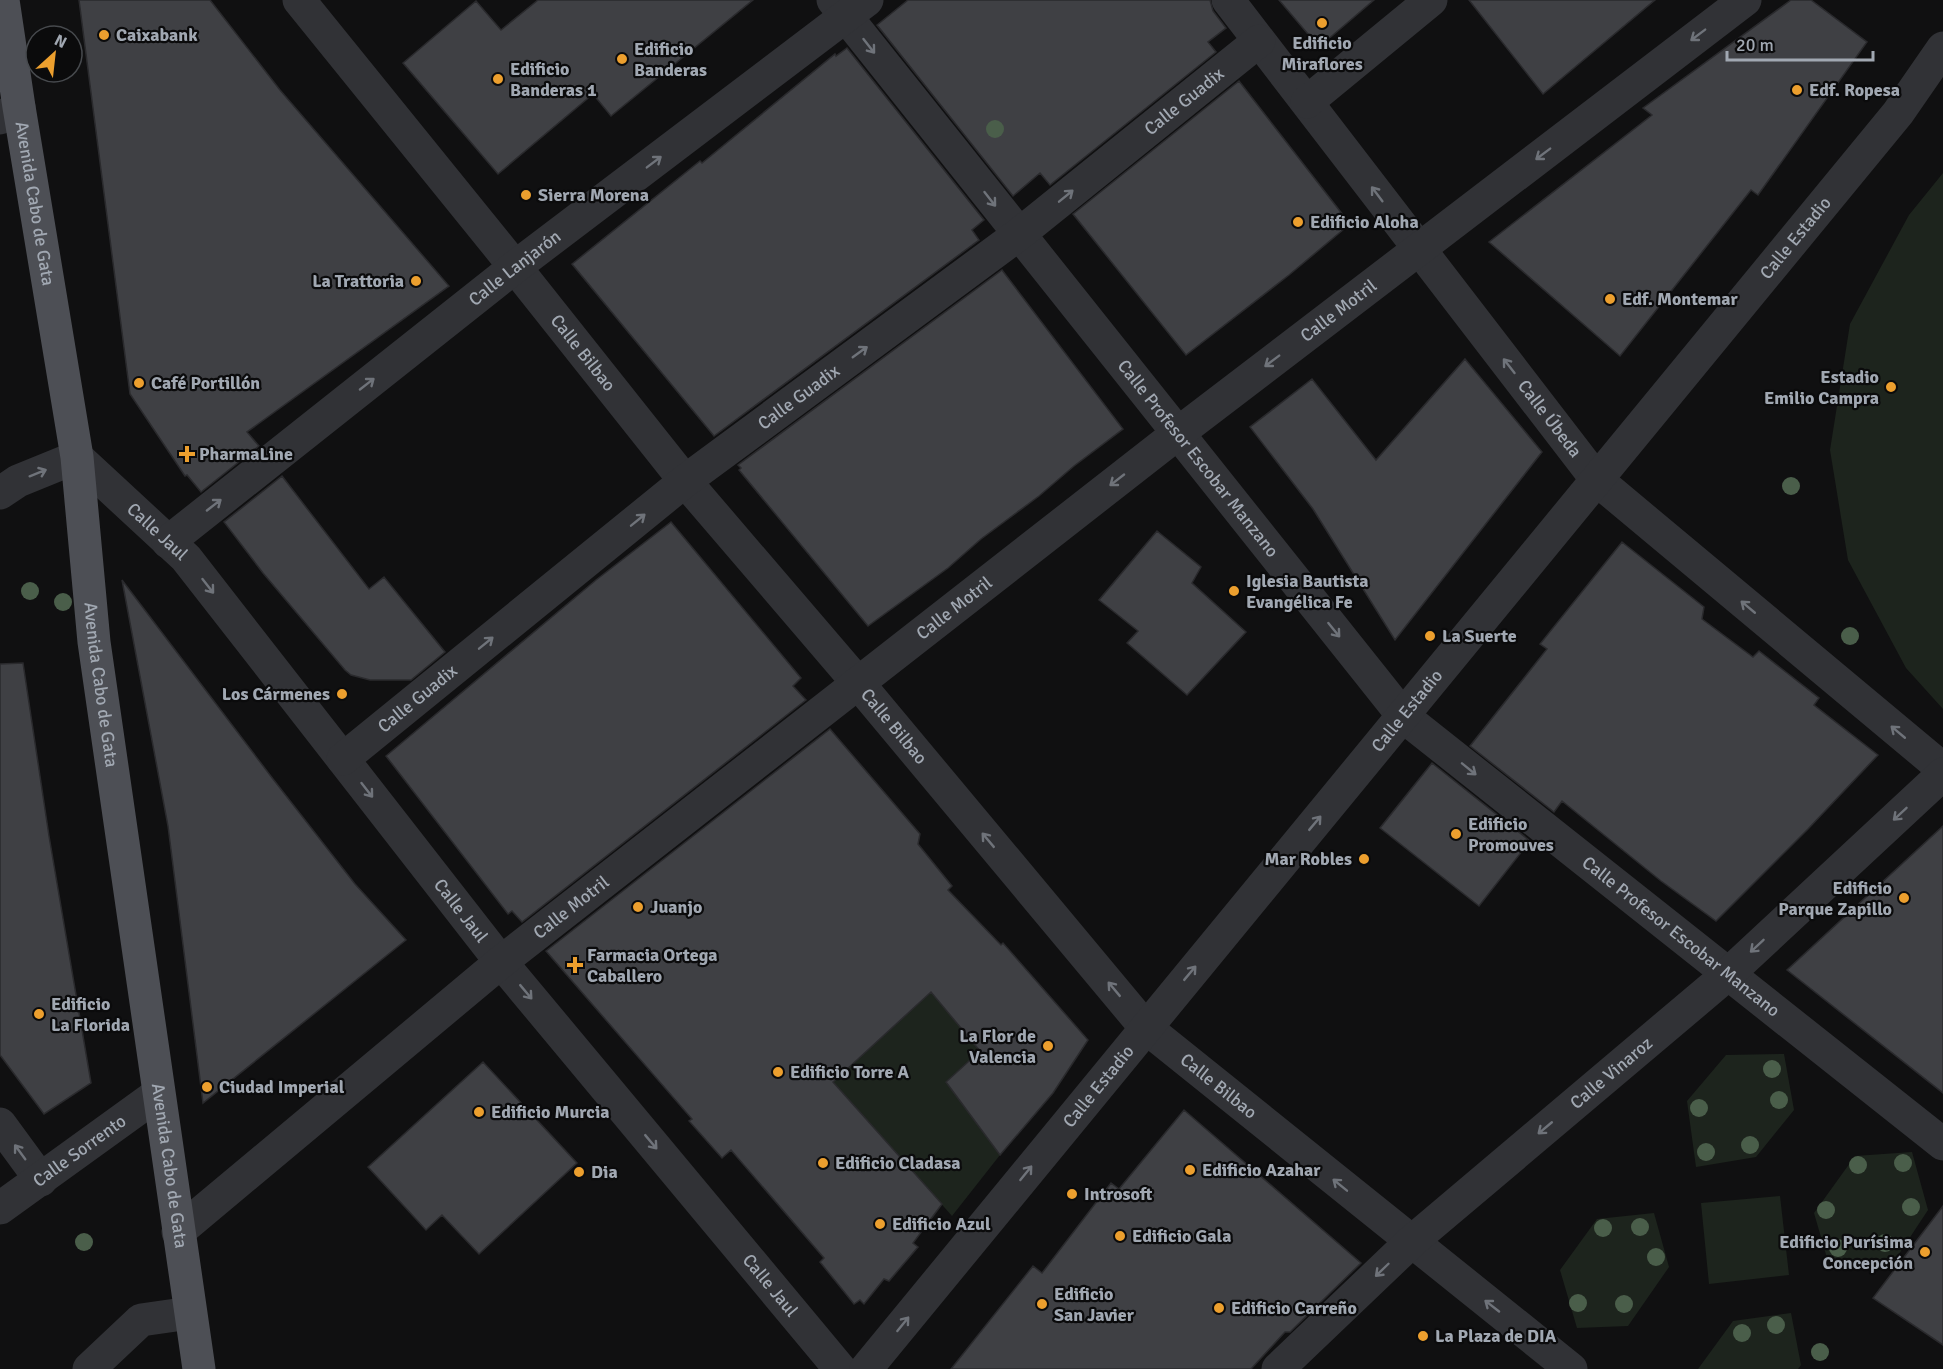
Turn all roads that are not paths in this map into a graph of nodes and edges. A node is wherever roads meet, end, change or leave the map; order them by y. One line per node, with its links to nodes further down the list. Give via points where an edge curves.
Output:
1 (3, 0): 10 (main road, Avenida Cabo de Gata)
2 (299, 0): 13 (street, Calle Bilbao)
3 (1228, 0): 7 (street, Calle Úbeda)
4 (1431, 0): 9 (street)
5 (1745, 0): 12 (street, Calle Motril, one-way to 12)
6 (848, 6): 11 (street, Calle Profesor Escobar Manzano, one-way to 11); 13 (street, Calle Lanjarón, one-way to 6)
7 (1259, 41): 9 (street, Calle Úbeda); 11 (street, Calle Guadix, one-way to 7)
8 (1943, 48): 16 (street, Calle Estadio, via 1898,113)
9 (1306, 102): 12 (street, Calle Úbeda, one-way to 9)
10 (9, 112): 15 (main road, Avenida Cabo de Gata)
11 (1018, 235): 14 (street, Calle Profesor Escobar Manzano); 17 (street, Calle Guadix, one-way to 11)
12 (1419, 249): 14 (street, Calle Motril, one-way to 14); 16 (street, Calle Úbeda, one-way to 12)
13 (515, 267): 17 (street, Calle Bilbao); 19 (street, Calle Lanjarón, one-way to 13)
14 (1176, 434): 20 (street, Calle Motril, one-way to 20); 21 (street, Calle Profesor Escobar Manzano, one-way to 21)
15 (77, 457): 18 (street, one-way to 15); 19 (street, Calle Jaul); 28 (main road, Avenida Cabo de Gata, via 94,642)
16 (1597, 480): 21 (street, Calle Estadio); 23 (street, Calle Úbeda, one-way to 16)
17 (685, 482): 20 (street, Calle Bilbao); 22 (street, Calle Guadix, one-way to 17)
18 (0, 493)
19 (168, 542): 22 (street, Calle Jaul, one-way to 22, via 186,558)
20 (858, 683): 25 (street, Calle Motril); 27 (street, Calle Bilbao, one-way to 20)
21 (1404, 717): 26 (street, Calle Profesor Escobar Manzano, one-way to 26); 27 (street, Calle Estadio, one-way to 21)
22 (343, 759): 25 (street, Calle Jaul, one-way to 25)
23 (1943, 770)
24 (1943, 774): 26 (street, Calle Vinaroz, one-way to 26)
25 (501, 962): 33 (street, Calle Motril); 38 (street, Calle Jaul, one-way to 38)
26 (1727, 975): 30 (street, Calle Profesor Escobar Manzano); 34 (street, Calle Vinaroz, one-way to 34)
27 (1145, 1027): 34 (street, Calle Bilbao, one-way to 27); 39 (street, Calle Estadio, one-way to 27)
28 (158, 1094): 31 (street, Calle Sorrento); 33 (main road, Avenida Cabo de Gata)
29 (0, 1124): 31 (street, one-way to 29)
30 (1943, 1144)
31 (41, 1180): 32 (street, Calle Sorrento)
32 (0, 1208)
33 (178, 1232): 35 (main road, Avenida Cabo de Gata)
34 (1411, 1242): 40 (street, Calle Vinaroz, one-way to 40); 41 (street, Calle Bilbao, one-way to 34)
35 (190, 1313): 36 (street, via 141,1320); 37 (main road, Avenida Cabo de Gata)
36 (89, 1369)
37 (199, 1369)
38 (840, 1369)
39 (866, 1369)
40 (1278, 1369)
41 (1571, 1369)

